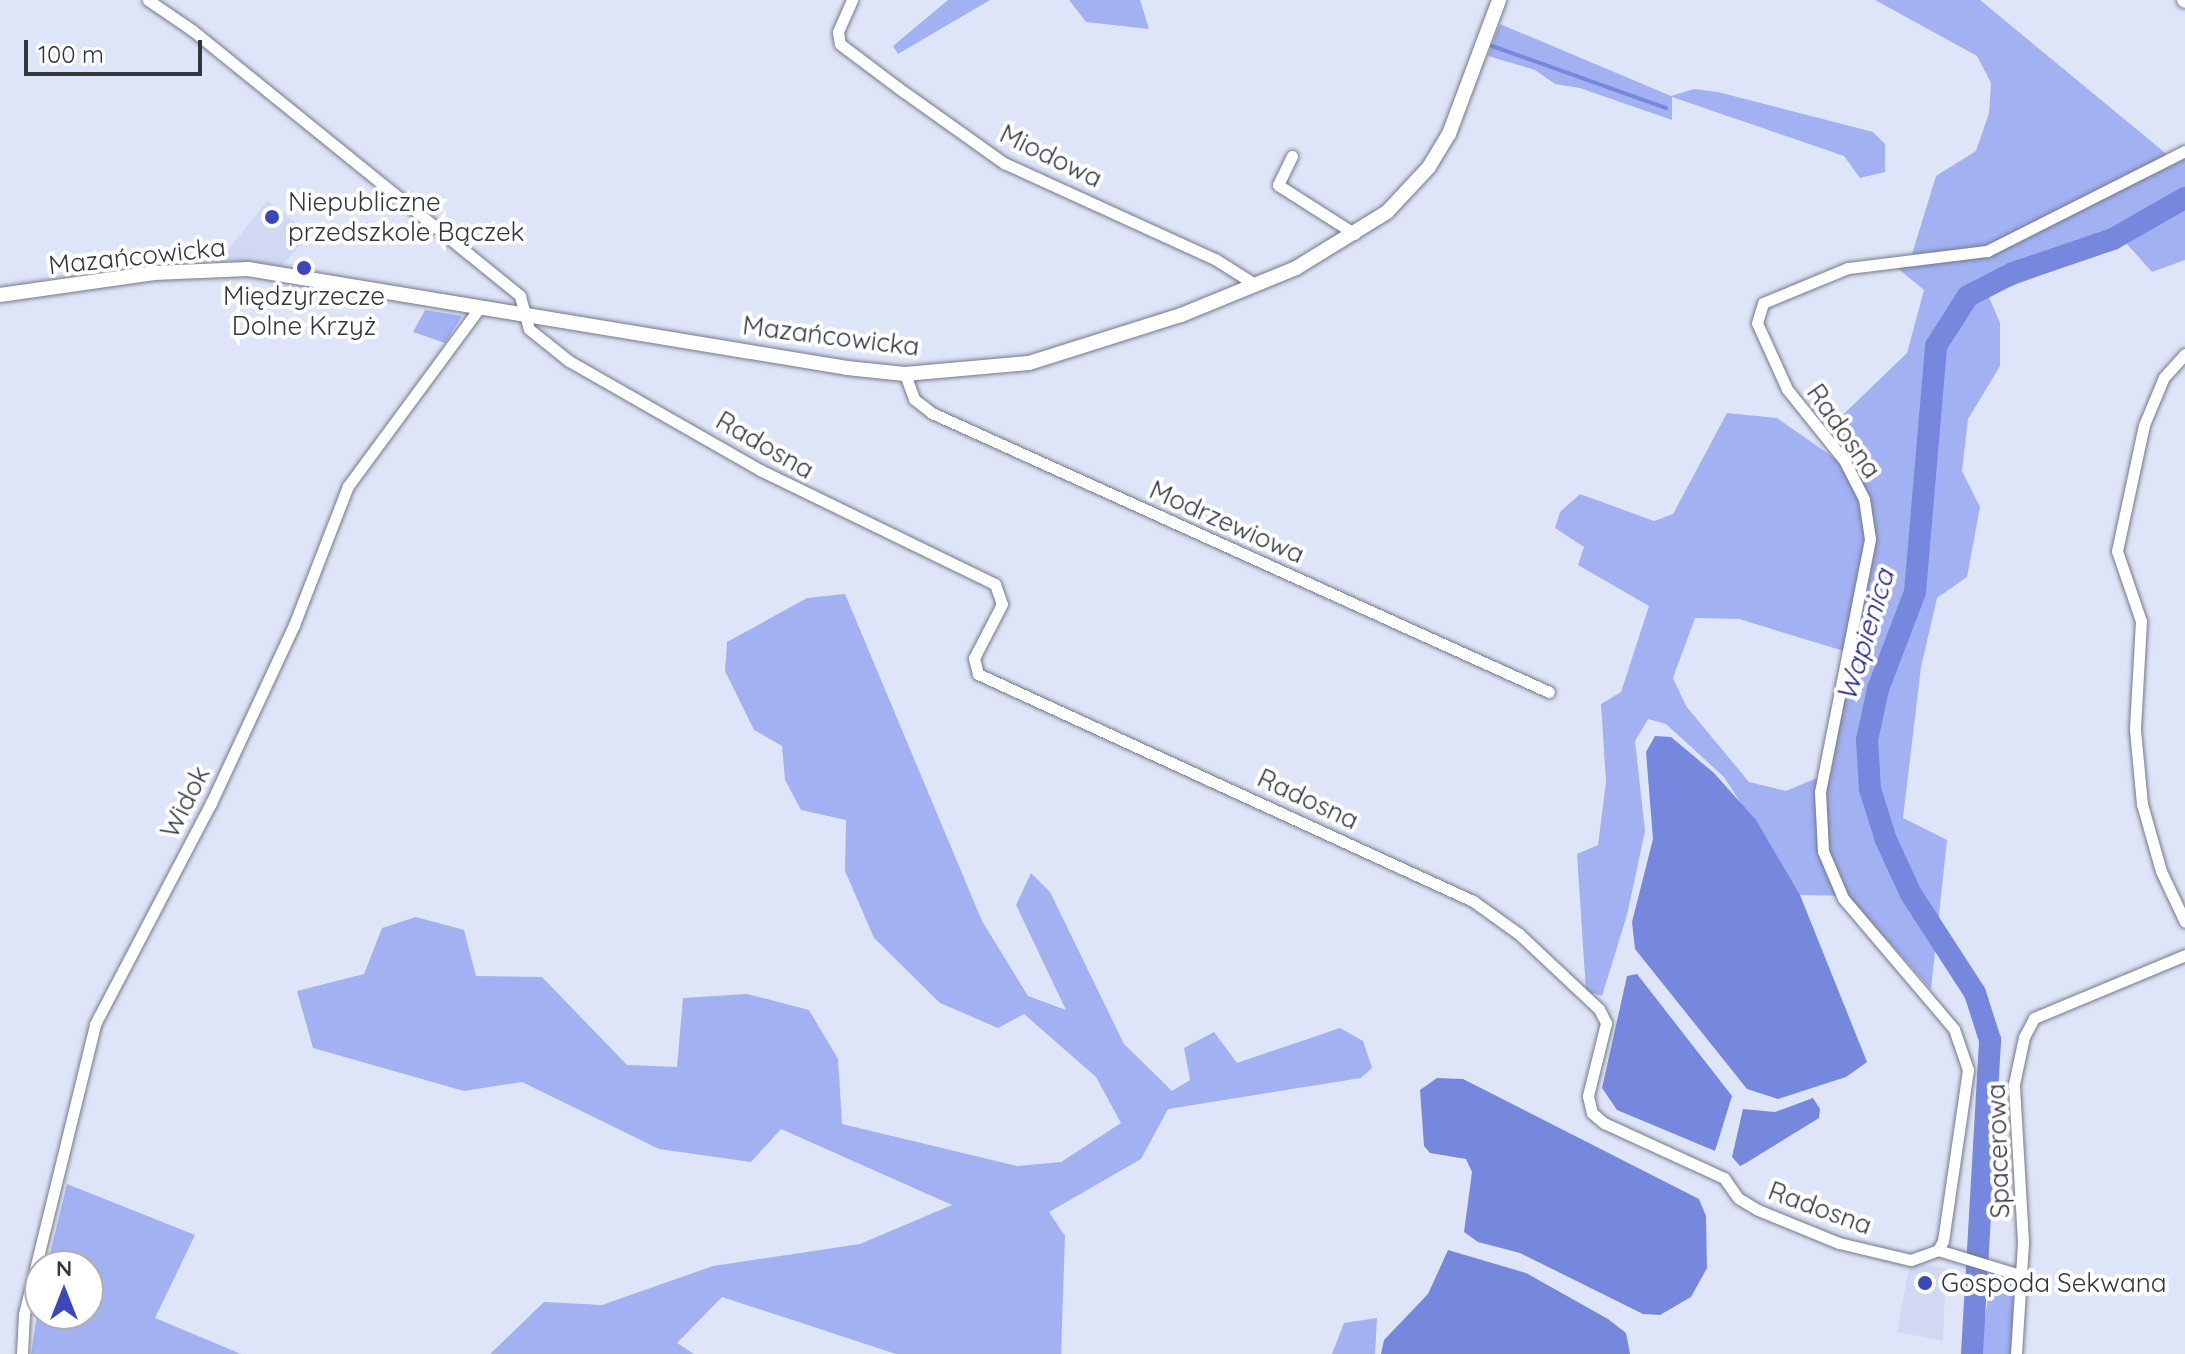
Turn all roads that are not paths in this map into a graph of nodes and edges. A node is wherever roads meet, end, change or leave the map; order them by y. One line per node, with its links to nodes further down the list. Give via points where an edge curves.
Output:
1 (148, 0): 10 (street, via 520,296)
2 (852, 0): 7 (street, Miodowa, via 838,32 840,44 1004,163 1215,259)
3 (1499, 0): 6 (street, Mazańcowicka, via 1463,99 1429,167 1387,212)
4 (2185, 151): 16 (street, Radosna, via 1987,251 1848,268 1763,303 1757,323 1787,389 1844,460 1864,499 1870,539 1820,792 1823,851 1843,898 1954,1029 1968,1070)
5 (1292, 156): 6 (street, via 1278,185)
6 (1355, 234): 7 (street, Mazańcowicka)
7 (1256, 285): 12 (street, Mazańcowicka, via 1082,350 1016,365)
8 (0, 295): 9 (street, Mazańcowicka, via 154,273 248,269)
9 (479, 308): 10 (street, Mazańcowicka); 18 (street, Widok, via 348,486 294,625 211,803 95,1024 24,1314)
10 (526, 315): 12 (street, Mazańcowicka); 16 (street, Radosna, via 529,329 569,361 760,470 995,584 1002,604 974,658 978,674 1473,901 1519,934 1599,1009 1606,1023 1588,1096 1592,1113 1604,1123 1724,1178 1738,1198 1758,1210 1839,1243 1911,1260)
11 (2185, 354): 14 (street, via 2164,377 2144,425 2117,551 2141,621 2135,730 2142,804 2161,871)
12 (905, 374): 13 (street, Modrzewiowa, via 914,399 932,413)
13 (1549, 692)
14 (2185, 922)
15 (2185, 955): 17 (street, Spacerowa, via 2157,962 2034,1018 2024,1037 2014,1084)
16 (1938, 1250): 17 (street)
17 (2023, 1276): 19 (street, Spacerowa)
18 (22, 1354)
19 (2016, 1354)

